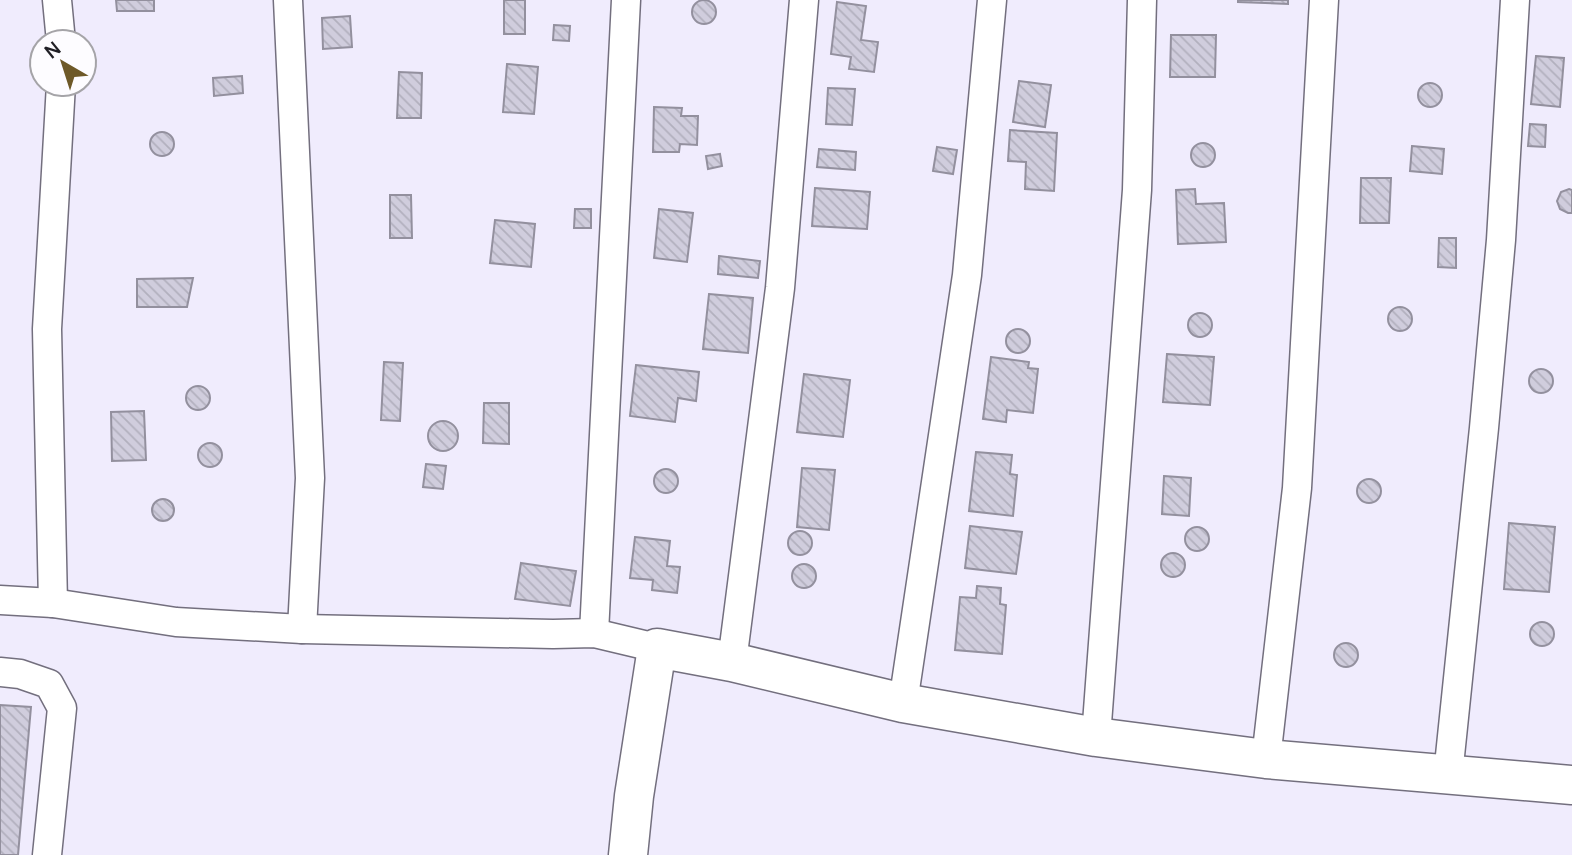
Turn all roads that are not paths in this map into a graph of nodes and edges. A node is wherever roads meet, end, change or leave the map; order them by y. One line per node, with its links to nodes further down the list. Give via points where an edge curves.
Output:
1 (57, 0): 9 (street)
2 (288, 0): 13 (street, via 310,478)
3 (626, 0): 14 (street)
4 (804, 0): 16 (street, via 780,288)
5 (992, 0): 18 (street, via 967,275)
6 (1142, 0): 19 (street, via 1137,190)
7 (1324, 0): 20 (street, via 1297,488)
8 (1515, 0): 21 (street, via 1501,240)
9 (60, 28)
10 (60, 98): 12 (street, via 47,328)
11 (0, 600): 12 (street)
12 (53, 603): 13 (street, via 176,622)
13 (302, 629): 14 (street)
14 (594, 633): 15 (street)
15 (657, 648): 16 (street); 24 (street)
16 (732, 662): 18 (street)
17 (0, 672): 23 (street, via 48,684 62,708)
18 (903, 703): 19 (street)
19 (1096, 737): 20 (street)
20 (1266, 759): 21 (street)
21 (1448, 775): 22 (street)
22 (1572, 785)
23 (47, 855)
24 (628, 855)

